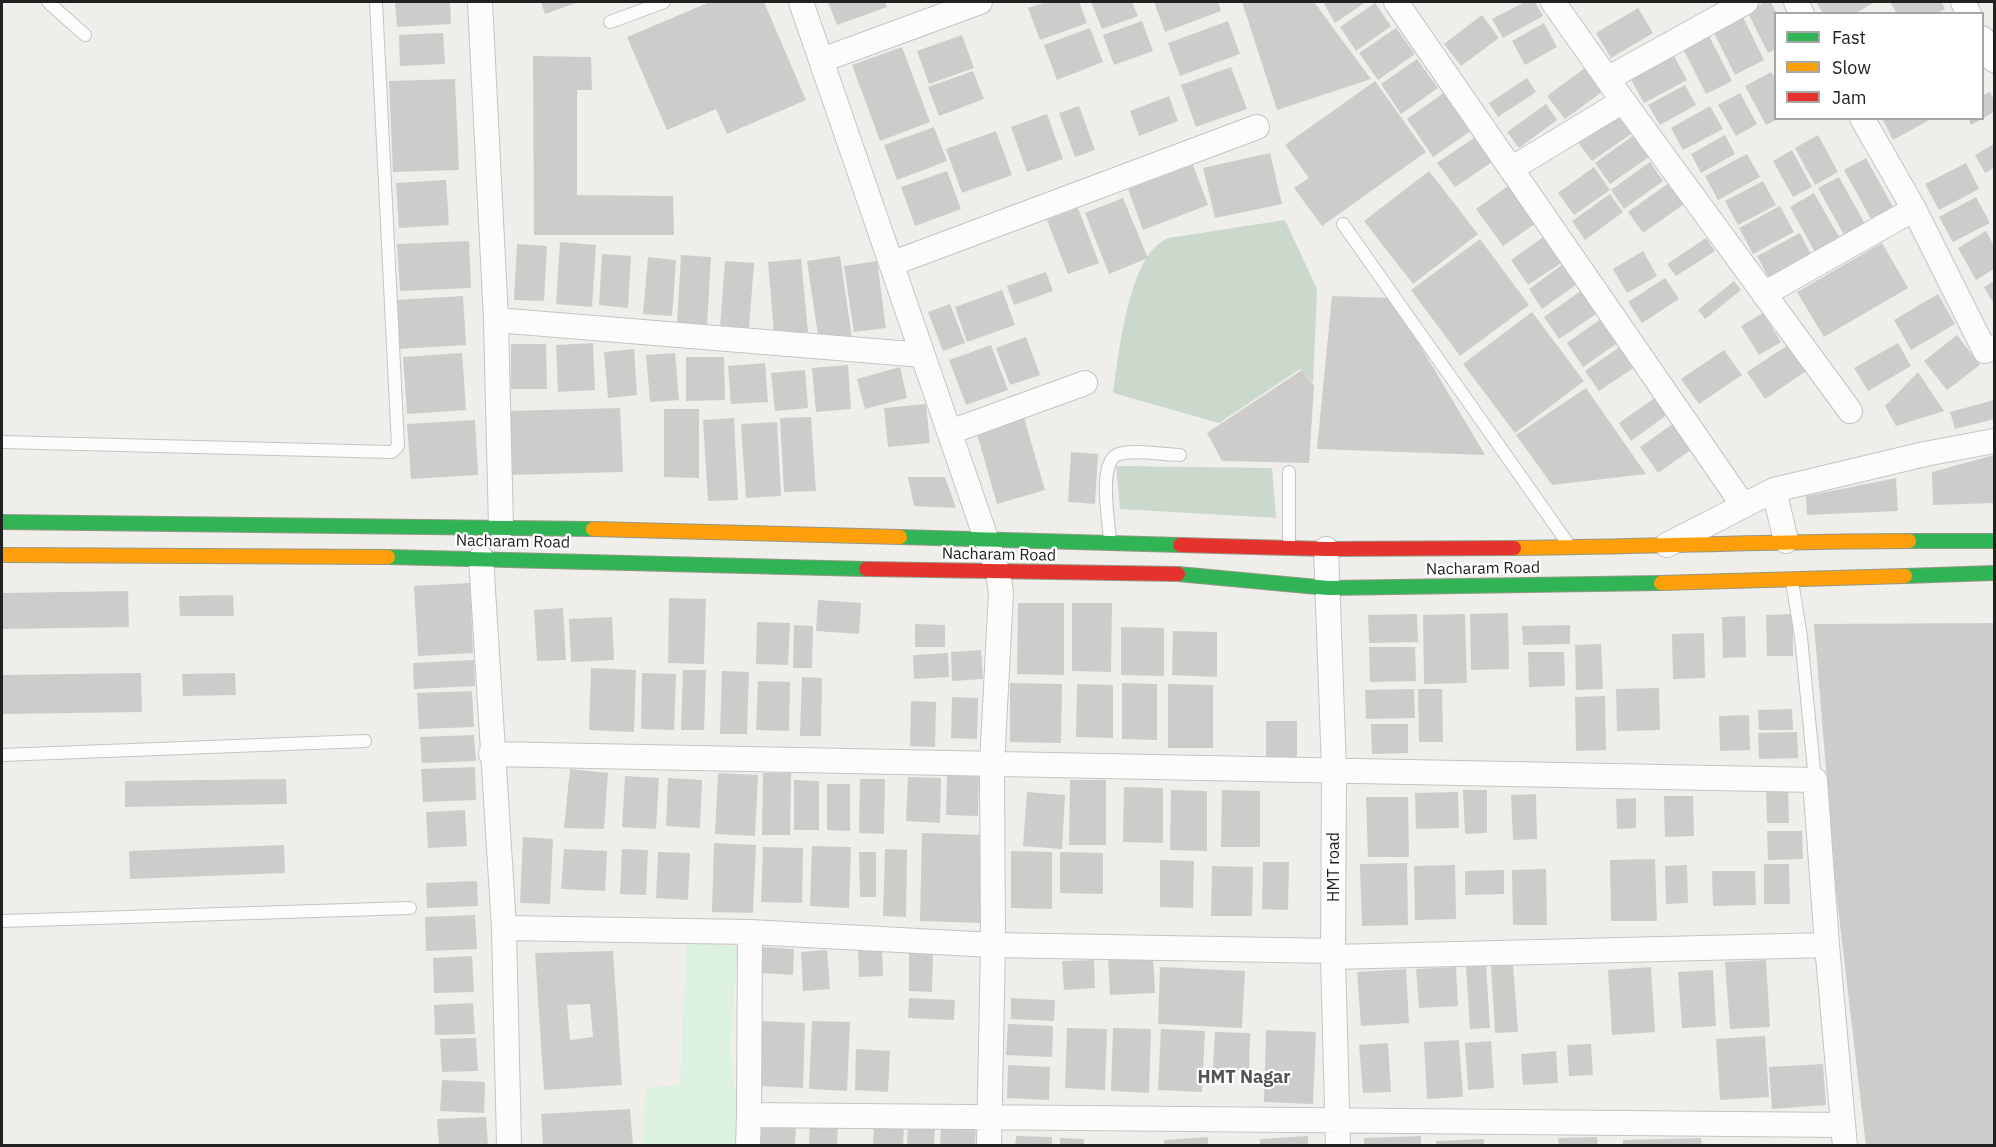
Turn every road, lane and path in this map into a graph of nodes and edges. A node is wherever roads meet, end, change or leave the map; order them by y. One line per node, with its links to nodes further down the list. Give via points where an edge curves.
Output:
1 (48, 2): 11 (lane)
2 (376, 2): 31 (lane, via 398,446 392,452)
3 (480, 2): 24 (street)
4 (664, 2): 10 (lane)
5 (801, 2): 13 (street)
6 (980, 2): 13 (street)
7 (1396, 2): 19 (street)
8 (1553, 2): 15 (street)
9 (1746, 2): 15 (street)
10 (610, 22)
11 (85, 35)
12 (1984, 40): 14 (street)
13 (822, 60): 22 (street)
14 (1995, 60)
15 (1607, 79): 16 (street)
16 (1623, 101): 19 (street); 23 (street)
17 (1863, 120): 20 (street)
18 (1257, 127): 22 (street)
19 (1511, 169): 35 (street)
20 (1914, 209): 23 (street); 25 (street, via 1985,351)
21 (1343, 224): 42 (lane)
22 (891, 264): 26 (street)
23 (1764, 294): 28 (street)
24 (496, 320): 26 (street); 37 (street)
25 (1995, 347)
26 (923, 355): 29 (street)
27 (1085, 383): 29 (street)
28 (1850, 411)
29 (950, 432): 38 (street)
30 (1995, 441): 34 (street)
31 (2, 442)
32 (1180, 455): 41 (lane, via 1122,453 1110,460 1106,471)
33 (1289, 472): 44 (lane)
34 (1774, 490): 35 (street); 39 (street)
35 (1743, 505): 43 (street)
36 (2, 522): 37 (main road, Nacharam Road)
37 (501, 528): 38 (main road, Nacharam Road)
38 (988, 538): 41 (main road, Nacharam Road); 48 (street)
39 (1786, 541): 40 (main road, Nacharam Road); 43 (main road, Nacharam Road)
40 (1995, 541)
41 (1110, 543): 44 (main road, Nacharam Road)
42 (1571, 547): 43 (main road, Nacharam Road); 45 (main road, Nacharam Road)
43 (1662, 547)
44 (1289, 548): 45 (main road, Nacharam Road)
45 (1326, 549): 51 (street, HMT road)
46 (2, 555): 47 (main road, Nacharam Road)
47 (481, 558): 48 (main road, Nacharam Road); 53 (street)
48 (998, 573): 51 (main road, Nacharam Road, via 1155,572); 55 (street)
49 (1995, 573): 50 (main road, Nacharam Road)
50 (1792, 580): 51 (main road, Nacharam Road); 57 (lane)
51 (1328, 588): 56 (street, HMT road)
52 (365, 741): 54 (lane)
53 (491, 754): 55 (street); 60 (street)
54 (2, 755)
55 (992, 764): 56 (street); 62 (street)
56 (1334, 770): 57 (street); 64 (street, HMT road)
57 (1815, 780): 63 (street)
58 (410, 908): 59 (lane)
59 (2, 921)
60 (504, 928): 61 (street); 70 (street)
61 (750, 932): 62 (street); 65 (street)
62 (993, 945): 64 (street); 66 (street)
63 (1827, 945): 64 (street); 68 (street)
64 (1334, 954): 67 (street, HMT road)
65 (749, 1115): 66 (street); 71 (street)
66 (989, 1117): 67 (street); 69 (street)
67 (1338, 1122): 68 (street); 72 (street, HMT road)
68 (1844, 1135)
69 (988, 1143)
70 (509, 1146)
71 (748, 1146)
72 (1338, 1146)

